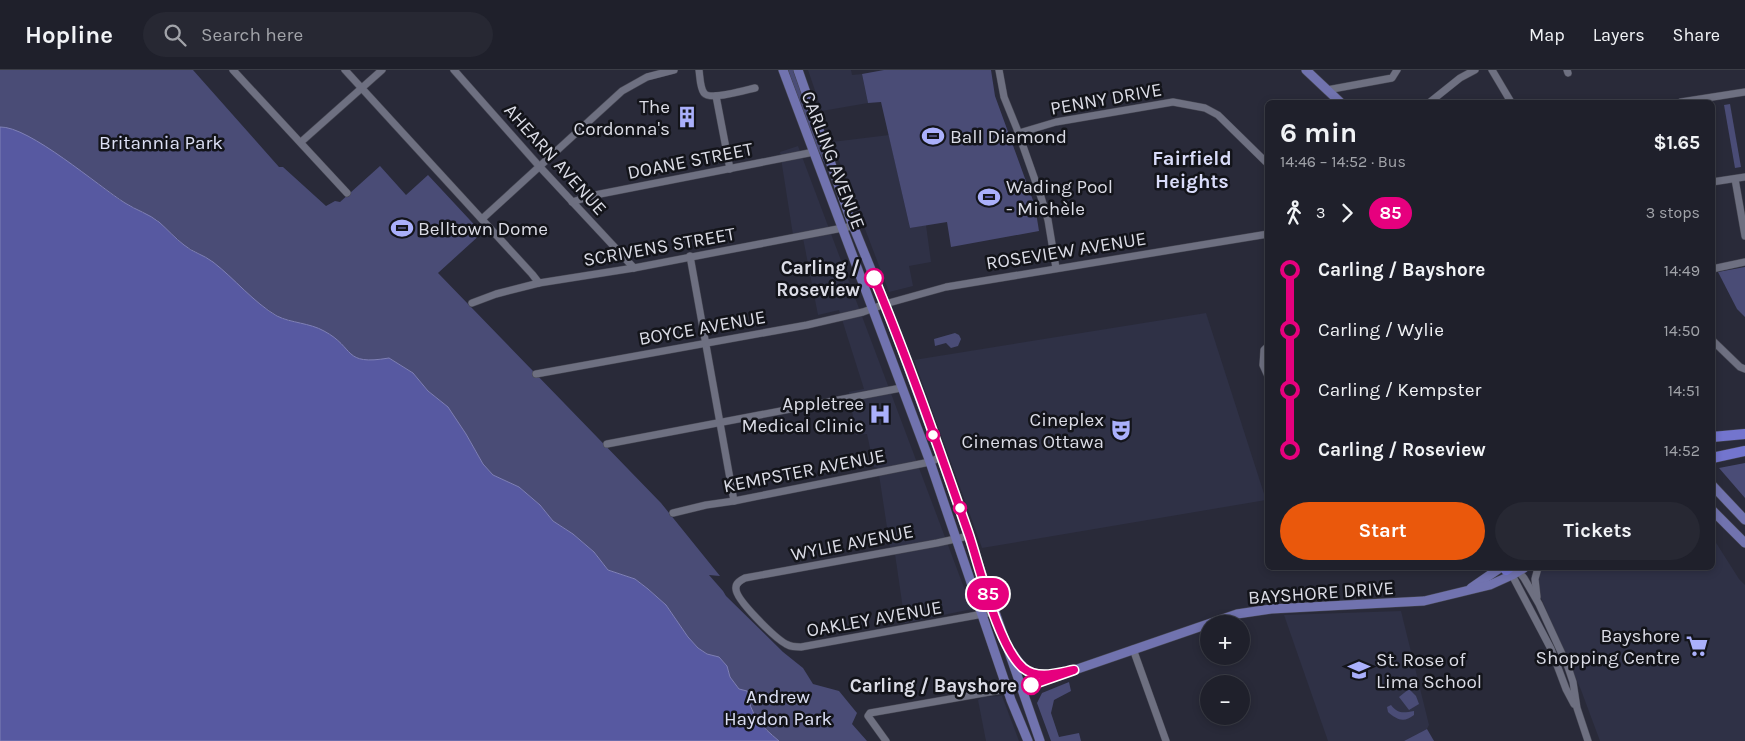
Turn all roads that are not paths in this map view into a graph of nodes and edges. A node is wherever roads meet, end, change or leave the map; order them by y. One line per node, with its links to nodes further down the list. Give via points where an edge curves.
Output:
1 (233, 70): 24 (street)
2 (344, 70): 14 (street)
3 (382, 70): 14 (street)
4 (454, 70): 27 (street, AHEARN AVENUE)
5 (674, 70): 27 (street, via 647,77 622,90)
6 (699, 70): 18 (street, via 703,92 707,96)
7 (782, 70): 25 (main road, CARLING AVENUE)
8 (798, 70): 35 (main road, CARLING AVENUE)
9 (999, 70): 23 (street, via 1004,98)
10 (1306, 70): 16 (main road)
11 (1397, 70): 16 (street, via 1392,78)
12 (1475, 70): 20 (street)
13 (1492, 70): 21 (street)
14 (361, 88): 24 (street); 34 (street)
15 (756, 88): 18 (street)
16 (1327, 90): 19 (main road)
17 (1745, 92): 22 (street)
18 (716, 96): 28 (street)
19 (1338, 100)
20 (1432, 100)
21 (1510, 100)
22 (1694, 100)
23 (1019, 133): 26 (street, PENNY DRIVE, via 1056,122 1173,102 1205,108 1218,115); 43 (street, via 1048,220)
24 (301, 142): 32 (street)
25 (814, 152): 28 (street, DOANE STREET); 36 (main road, CARLING AVENUE)
26 (1265, 161)
27 (539, 166): 33 (street, AHEARN AVENUE); 34 (street)
28 (730, 169): 33 (street, DOANE STREET)
29 (1745, 177): 30 (street)
30 (1734, 179): 31 (street); 38 (street)
31 (1715, 182)
32 (347, 193)
33 (572, 202): 42 (street, AHEARN AVENUE)
34 (482, 219): 44 (street)
35 (854, 226): 36 (street, SCRIVENS STREET); 46 (main road, CARLING AVENUE)
36 (842, 229): 39 (street, SCRIVENS STREET); 47 (main road, CARLING AVENUE)
37 (1265, 234): 43 (street, ROSEVIEW AVENUE)
38 (1745, 236)
39 (690, 256): 42 (street, SCRIVENS STREET); 49 (street)
40 (1745, 262): 41 (street)
41 (1715, 267)
42 (634, 268): 44 (street, SCRIVENS STREET)
43 (1056, 268): 46 (street, ROSEVIEW AVENUE, via 946,287)
44 (539, 283): 45 (street, SCRIVENS STREET)
45 (472, 304)
46 (885, 304): 47 (street, ROSEVIEW AVENUE); 62 (main road, CARLING AVENUE)
47 (872, 308): 49 (street, BOYCE AVENUE, via 807,325); 54 (main road, CARLING AVENUE)
48 (1715, 343): 52 (street)
49 (707, 344): 53 (street, BOYCE AVENUE); 55 (street)
50 (1265, 349): 51 (street)
51 (1265, 368)
52 (1745, 369)
53 (536, 374)
54 (901, 388): 55 (street); 64 (main road, CARLING AVENUE)
55 (720, 423): 60 (street); 66 (street)
56 (1745, 434): 57 (highway)
57 (1734, 436): 58 (highway); 59 (highway)
58 (1715, 437)
59 (1715, 443)
60 (607, 444)
61 (1745, 451): 63 (highway)
62 (941, 457): 64 (street, KEMPSTER AVENUE); 72 (main road, CARLING AVENUE)
63 (1715, 457)
64 (930, 462): 66 (street, KEMPSTER AVENUE); 73 (main road, CARLING AVENUE)
65 (1715, 487): 70 (main road)
66 (734, 501): 67 (street, KEMPSTER AVENUE)
67 (673, 512)
68 (1715, 513): 71 (main road)
69 (1715, 518): 71 (main road)
70 (1745, 520)
71 (1724, 522): 74 (main road)
72 (969, 536): 73 (street, WYLIE AVENUE); 83 (main road, CARLING AVENUE)
73 (956, 539): 80 (street, WYLIE AVENUE); 84 (main road, CARLING AVENUE)
74 (1745, 543)
75 (1509, 570): 81 (main road, BAYSHORE DRIVE, via 1488,577)
76 (1511, 570): 81 (main road, BAYSHORE DRIVE, via 1490,585)
77 (1512, 570): 90 (street)
78 (1513, 570): 82 (street, via 1524,578)
79 (1538, 570): 82 (street, via 1535,584)
80 (741, 580): 84 (street, OAKLEY AVENUE, via 735,589 743,602 779,639 794,647)
81 (1467, 590): 86 (main road, BAYSHORE DRIVE, via 1415,602 1248,611)
82 (1539, 604): 90 (street, via 1573,682)
83 (994, 612): 84 (street, OAKLEY AVENUE); 85 (main road, CARLING AVENUE)
84 (982, 615): 89 (main road, CARLING AVENUE)
85 (1002, 636): 87 (main road, via 1017,661 1030,672 1049,675); 88 (main road, CARLING AVENUE)
86 (1133, 649): 87 (main road, BAYSHORE DRIVE); 94 (street)
87 (1074, 670): 88 (main road, BAYSHORE DRIVE)
88 (1021, 688): 89 (main road, BAYSHORE DRIVE); 93 (main road, CARLING AVENUE)
89 (1007, 689): 91 (street, via 874,712 868,716); 92 (main road, CARLING AVENUE)
90 (1577, 708): 95 (street)
91 (886, 741)
92 (1028, 741)
93 (1040, 741)
94 (1166, 741)
95 (1588, 741)

